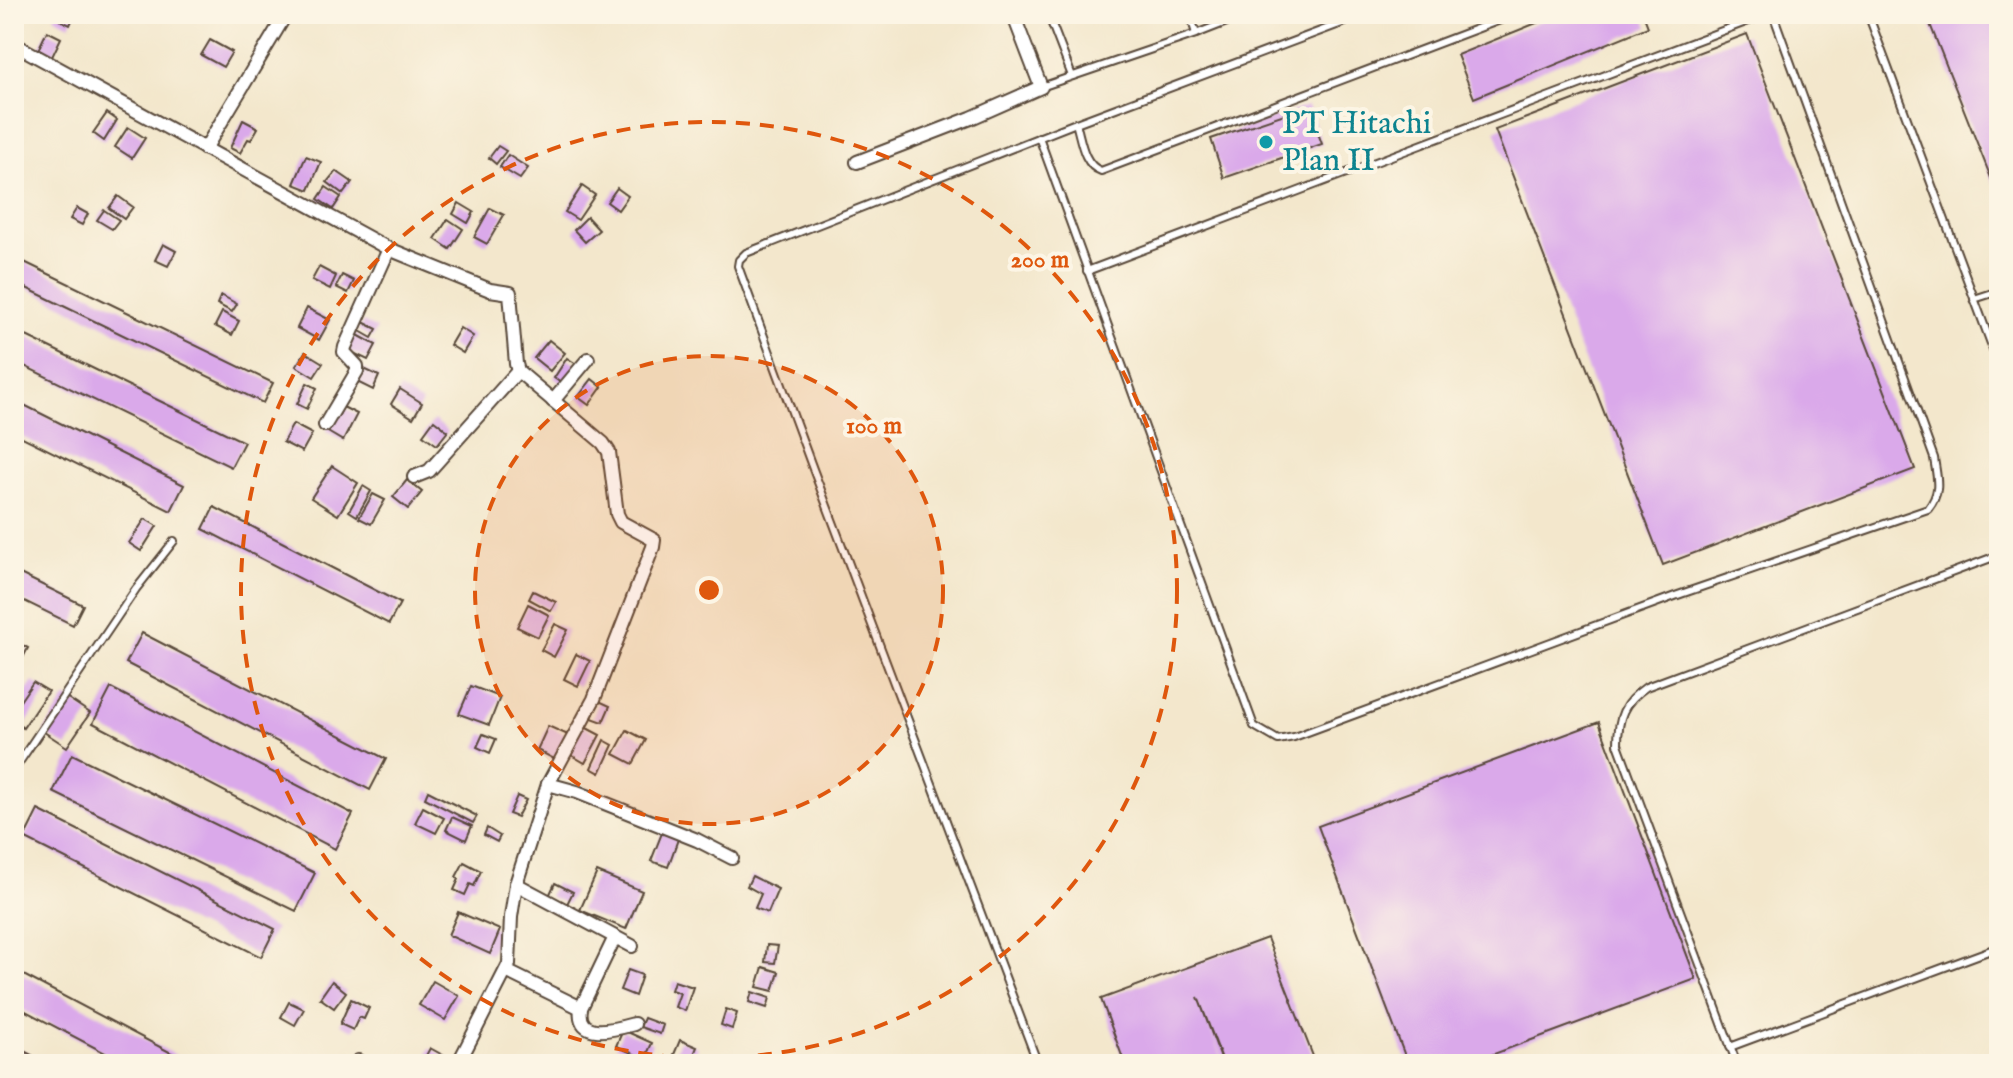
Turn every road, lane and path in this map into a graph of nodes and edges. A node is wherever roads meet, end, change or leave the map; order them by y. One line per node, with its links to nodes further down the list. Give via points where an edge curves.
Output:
1 (286, 14): 16 (street)
2 (1013, 14): 13 (street)
3 (1048, 14): 12 (lane)
4 (1190, 14): 10 (lane)
5 (1247, 14): 10 (lane)
6 (1366, 14): 14 (lane)
7 (1516, 14): 14 (lane, via 1101,171 1088,162)
8 (1770, 14): 19 (lane); 19 (lane, via 1934,458 1937,491 1928,509 1278,740 1254,726)
9 (1868, 14): 21 (lane)
10 (1196, 34): 12 (lane)
11 (14, 44): 16 (street)
12 (1072, 76): 13 (lane)
13 (1041, 87): 17 (street)
14 (1076, 123): 15 (lane)
15 (1039, 137): 19 (lane); 42 (lane, via 746,253 738,266)
16 (205, 149): 18 (street)
17 (857, 162)
18 (389, 249): 24 (street, via 490,290 510,293); 26 (street, via 344,352 357,371)
19 (1087, 271)
20 (1999, 291): 21 (lane)
21 (1974, 299): 23 (lane)
22 (588, 359): 25 (street)
23 (1999, 365)
24 (518, 371): 25 (street); 27 (street, via 429,471)
25 (553, 401): 31 (street, via 609,452 621,522 654,540 594,699)
26 (325, 425)
27 (414, 477)
28 (174, 541): 30 (lane)
29 (1999, 555): 40 (lane, via 1646,687 1624,709 1618,744)
30 (14, 770)
31 (548, 784): 32 (street); 33 (street)
32 (732, 858)
33 (516, 884): 34 (street); 37 (street)
34 (615, 937): 35 (street); 38 (street)
35 (632, 946)
36 (1999, 947): 40 (lane)
37 (506, 971): 38 (street); 41 (street)
38 (581, 1008): 39 (street, via 580,1020 596,1031)
39 (634, 1024)
40 (1730, 1047): 43 (lane)
41 (458, 1064)
42 (1038, 1064)
43 (1737, 1064)

